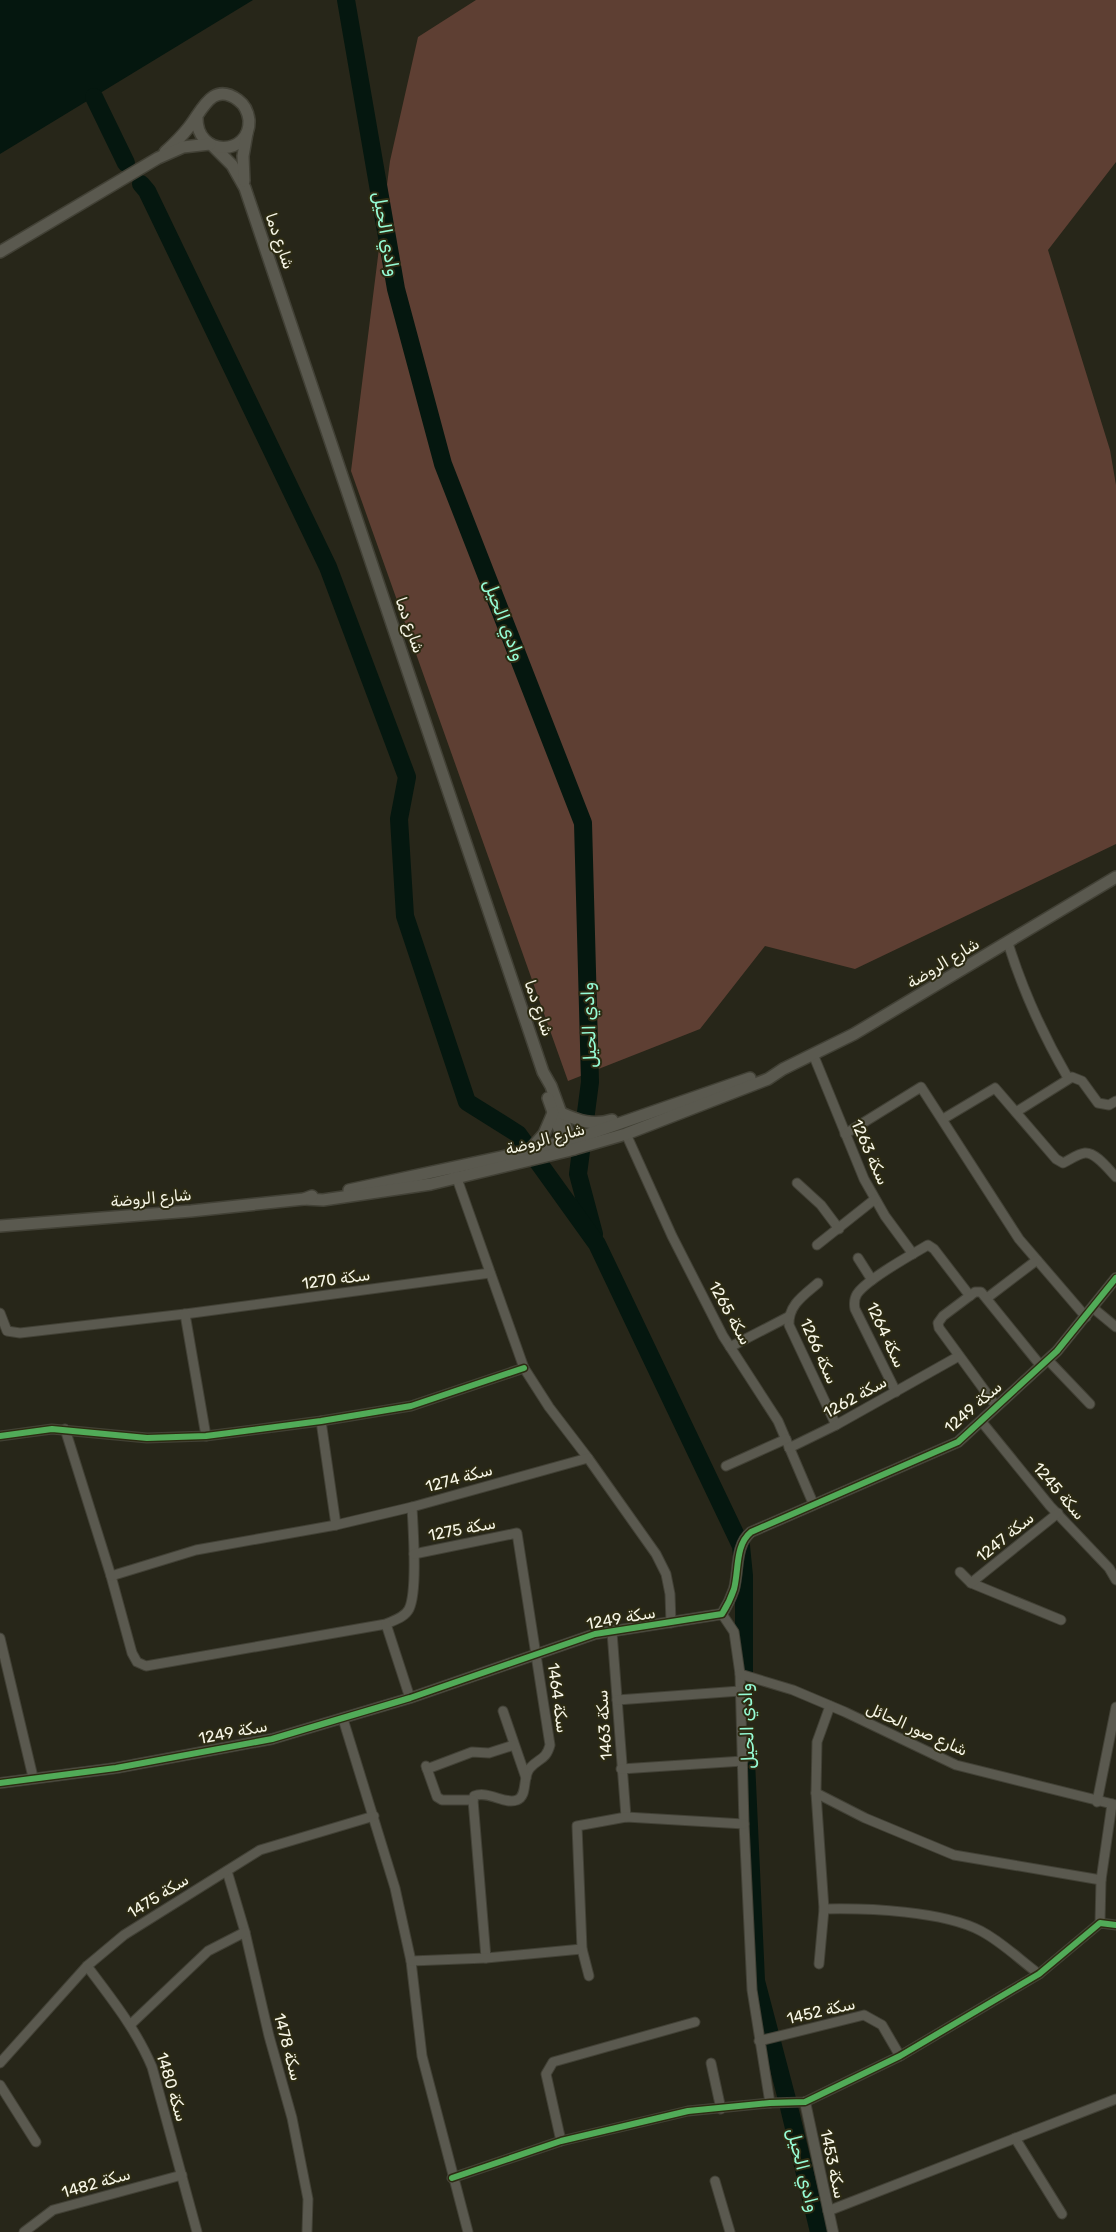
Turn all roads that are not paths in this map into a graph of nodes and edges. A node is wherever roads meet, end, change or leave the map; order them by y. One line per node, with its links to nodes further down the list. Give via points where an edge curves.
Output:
1 (197, 116): 2 (main road, via 204,102 227,95 242,102); 3 (main road, via 199,133); 4 (main road)
2 (249, 125): 3 (main road, via 247,133 236,144 220,148); 5 (main road, شارع دما, via 243,156)
3 (212, 145): 4 (main road, via 183,147); 5 (main road, شارع دما, via 232,165)
4 (158, 158): 6 (main road)
5 (245, 188): 15 (main road, شارع دما, via 543,1072 544,1085)
6 (0, 252)
7 (1116, 877): 8 (main road, شارع الروضة)
8 (1008, 943): 9 (main road, شارع الروضة, via 854,1034); 11 (street, via 1031,1008)
9 (813, 1054): 10 (main road, شارع الروضة); 18 (street, سكة 1263)
10 (783, 1069): 12 (main road, شارع الروضة); 17 (main road, شارع الروضة, via 768,1079)
11 (1068, 1078): 13 (street, via 1080,1079 1103,1105); 14 (street)
12 (688, 1100): 15 (main road, via 661,1104 600,1123 580,1121); 19 (main road, شارع الروضة)
13 (1116, 1101)
14 (1016, 1112): 16 (street, via 995,1088); 22 (street, via 1059,1162 1087,1153)
15 (557, 1113): 19 (main road, شارع دما); 20 (main road)
16 (943, 1119): 18 (street, via 920,1087); 30 (street, via 1002,1213)
17 (626, 1134): 19 (main road, شارع الروضة); 42 (street, سكة 1265, via 672,1236)
18 (845, 1134): 24 (street, سكة 1263)
19 (569, 1145): 20 (main road, شارع الروضة); 21 (main road, شارع الروضة)
20 (530, 1151): 21 (main road, شارع الروضة)
21 (455, 1174): 25 (main road, شارع الروضة, via 379,1193 319,1201 304,1199); 31 (street)
22 (1116, 1177)
23 (796, 1183): 26 (street, via 821,1205)
24 (875, 1200): 26 (street); 28 (street, سكة 1263)
25 (0, 1226)
26 (839, 1229): 27 (street)
27 (817, 1246)
28 (913, 1254): 33 (street, سكة 1264); 35 (street, سكة 1264, via 928,1245 933,1247)
29 (858, 1258): 33 (street)
30 (1037, 1260): 36 (street); 38 (street)
31 (490, 1273): 39 (street, سكة 1270); 45 (street)
32 (1116, 1278): 38 (street, سكة 1249)
33 (872, 1280): 46 (street, سكة 1264, via 857,1294 855,1309)
34 (818, 1283): 40 (street, سكة 1266, via 795,1303)
35 (970, 1296): 36 (street, via 979,1291); 43 (street, via 938,1322)
36 (987, 1298): 44 (street)
37 (0, 1313): 39 (street, سكة 1270, via 3,1326 12,1333)
38 (1090, 1313): 41 (street); 44 (street, سكة 1249)
39 (185, 1314): 54 (street)
40 (788, 1317): 42 (street, سكة 1266); 51 (street, سكة 1266, via 792,1333)
41 (1116, 1327)
42 (730, 1347): 55 (street, سكة 1265, via 771,1408)
43 (960, 1356): 46 (street, سكة 1262); 48 (street)
44 (1044, 1363): 47 (street); 48 (street, سكة 1249)
45 (524, 1368): 49 (street, via 411,1406); 57 (street)
46 (896, 1392): 51 (street, سكة 1262)
47 (1090, 1404)
48 (996, 1406): 50 (street, سكة 1249)
49 (322, 1421): 54 (street); 62 (street)
50 (981, 1421): 59 (street, سكة 1249, via 958,1442); 61 (street, سكة 1245)
51 (836, 1425): 56 (street, سكة 1262)
52 (65, 1429): 53 (street, via 32,1430); 54 (street, via 147,1438); 66 (street)
53 (0, 1436)
54 (206, 1436)
55 (786, 1438): 56 (street, سكة 1265); 58 (street)
56 (790, 1448): 59 (street, سكة 1265)
57 (588, 1458): 60 (street, سكة 1274); 71 (street, via 656,1554 666,1574)
58 (726, 1466)
59 (813, 1503): 69 (street, سكة 1249, via 744,1537 734,1587)
60 (412, 1506): 62 (street, سكة 1274); 64 (street)
61 (1058, 1513): 67 (street, سكة 1245, via 1109,1568); 68 (street, سكة 1247)
62 (336, 1525): 66 (street, سكة 1274, via 196,1550)
63 (517, 1533): 64 (street, سكة 1275); 75 (street, سكة 1464)
64 (414, 1554): 72 (street, via 409,1610)
65 (960, 1572): 68 (street, سكة 1247)
66 (111, 1576): 72 (street, via 132,1653 137,1662 146,1666)
67 (1116, 1580)
68 (971, 1583): 70 (street, سكة 1247)
69 (722, 1614): 71 (street, سكة 1249); 76 (street, via 734,1632)
70 (1061, 1620)
71 (671, 1623): 73 (street, سكة 1249)
72 (386, 1624): 78 (street)
73 (612, 1632): 75 (street, سكة 1249, via 595,1634); 79 (street, سكة 1463)
74 (0, 1638): 87 (street)
75 (536, 1654): 78 (street, سكة 1249); 88 (street, سكة 1464, via 550,1745 547,1755 529,1769)
76 (740, 1674): 77 (street); 80 (street, شارع صور الحائل, via 793,1690)
77 (740, 1691): 79 (street); 85 (street)
78 (410, 1698): 83 (street, سكة 1249)
79 (617, 1700): 86 (street, سكة 1463)
80 (830, 1706): 90 (street, via 817,1742); 92 (street, شارع صور الحائل, via 956,1765)
81 (1116, 1707): 92 (street)
82 (503, 1711): 84 (street)
83 (343, 1719): 87 (street, سكة 1249, via 262,1741 116,1768); 94 (street)
84 (514, 1745): 88 (street); 91 (street, via 489,1753 472,1752 426,1767 442,1800)
85 (743, 1761): 86 (street); 96 (street)
86 (621, 1769): 95 (street, سكة 1463)
87 (33, 1777): 89 (street, سكة 1249)
88 (526, 1778): 91 (street, سكة 1464, via 523,1795 518,1800 483,1794 474,1796)
89 (0, 1783)
90 (816, 1793): 98 (street, via 865,1818 954,1854); 99 (street)
91 (472, 1800): 104 (street)
92 (1097, 1802): 93 (street, شارع صور الحائل)
93 (1114, 1805): 98 (street)
94 (374, 1816): 97 (street, سكة 1475, via 260,1850); 105 (street, via 395,1888)
95 (626, 1817): 96 (street); 103 (street, via 577,1826)
96 (744, 1824): 112 (street, via 752,1990)
97 (227, 1870): 102 (street, سكة 1478); 107 (street, سكة 1475, via 124,1935)
98 (1101, 1880): 100 (street)
99 (824, 1909): 106 (street); 108 (street, via 861,1908 952,1919 982,1932)
100 (1100, 1923): 101 (street); 108 (street)
101 (1116, 1925)
102 (245, 1932): 111 (street, via 208,1951); 131 (street, سكة 1478, via 292,2118 308,2199)
103 (582, 1949): 104 (street); 109 (street)
104 (486, 1958): 105 (street)
105 (410, 1961): 125 (street, via 422,2056)
106 (819, 1964)
107 (87, 1966): 111 (street, سكة 1480); 114 (street, سكة 1475)
108 (1039, 1974): 113 (street)
109 (590, 1976)
110 (695, 2022): 122 (street, via 553,2062 546,2074)
111 (130, 2025): 124 (street, سكة 1480, via 152,2067)
112 (759, 2041): 113 (street, سكة 1452, via 864,2015 882,2024); 119 (street)
113 (900, 2056): 118 (street)
114 (0, 2062)
115 (711, 2063): 120 (street)
116 (0, 2085): 123 (street)
117 (1116, 2100): 121 (street)
118 (805, 2102): 119 (street); 127 (street, سكة 1453)
119 (770, 2103): 120 (street)
120 (721, 2109): 122 (street, via 688,2111)
121 (1014, 2138): 127 (street); 128 (street)
122 (561, 2141): 125 (street)
123 (36, 2142)
124 (182, 2175): 129 (street, سكة 1482, via 54,2210); 130 (street, سكة 1480)
125 (452, 2178): 132 (street)
126 (715, 2181): 133 (street)
127 (828, 2212): 134 (street, سكة 1453)
128 (1062, 2214)
129 (24, 2232)
130 (197, 2232)
131 (307, 2232)
132 (468, 2232)
133 (730, 2232)
134 (833, 2232)

